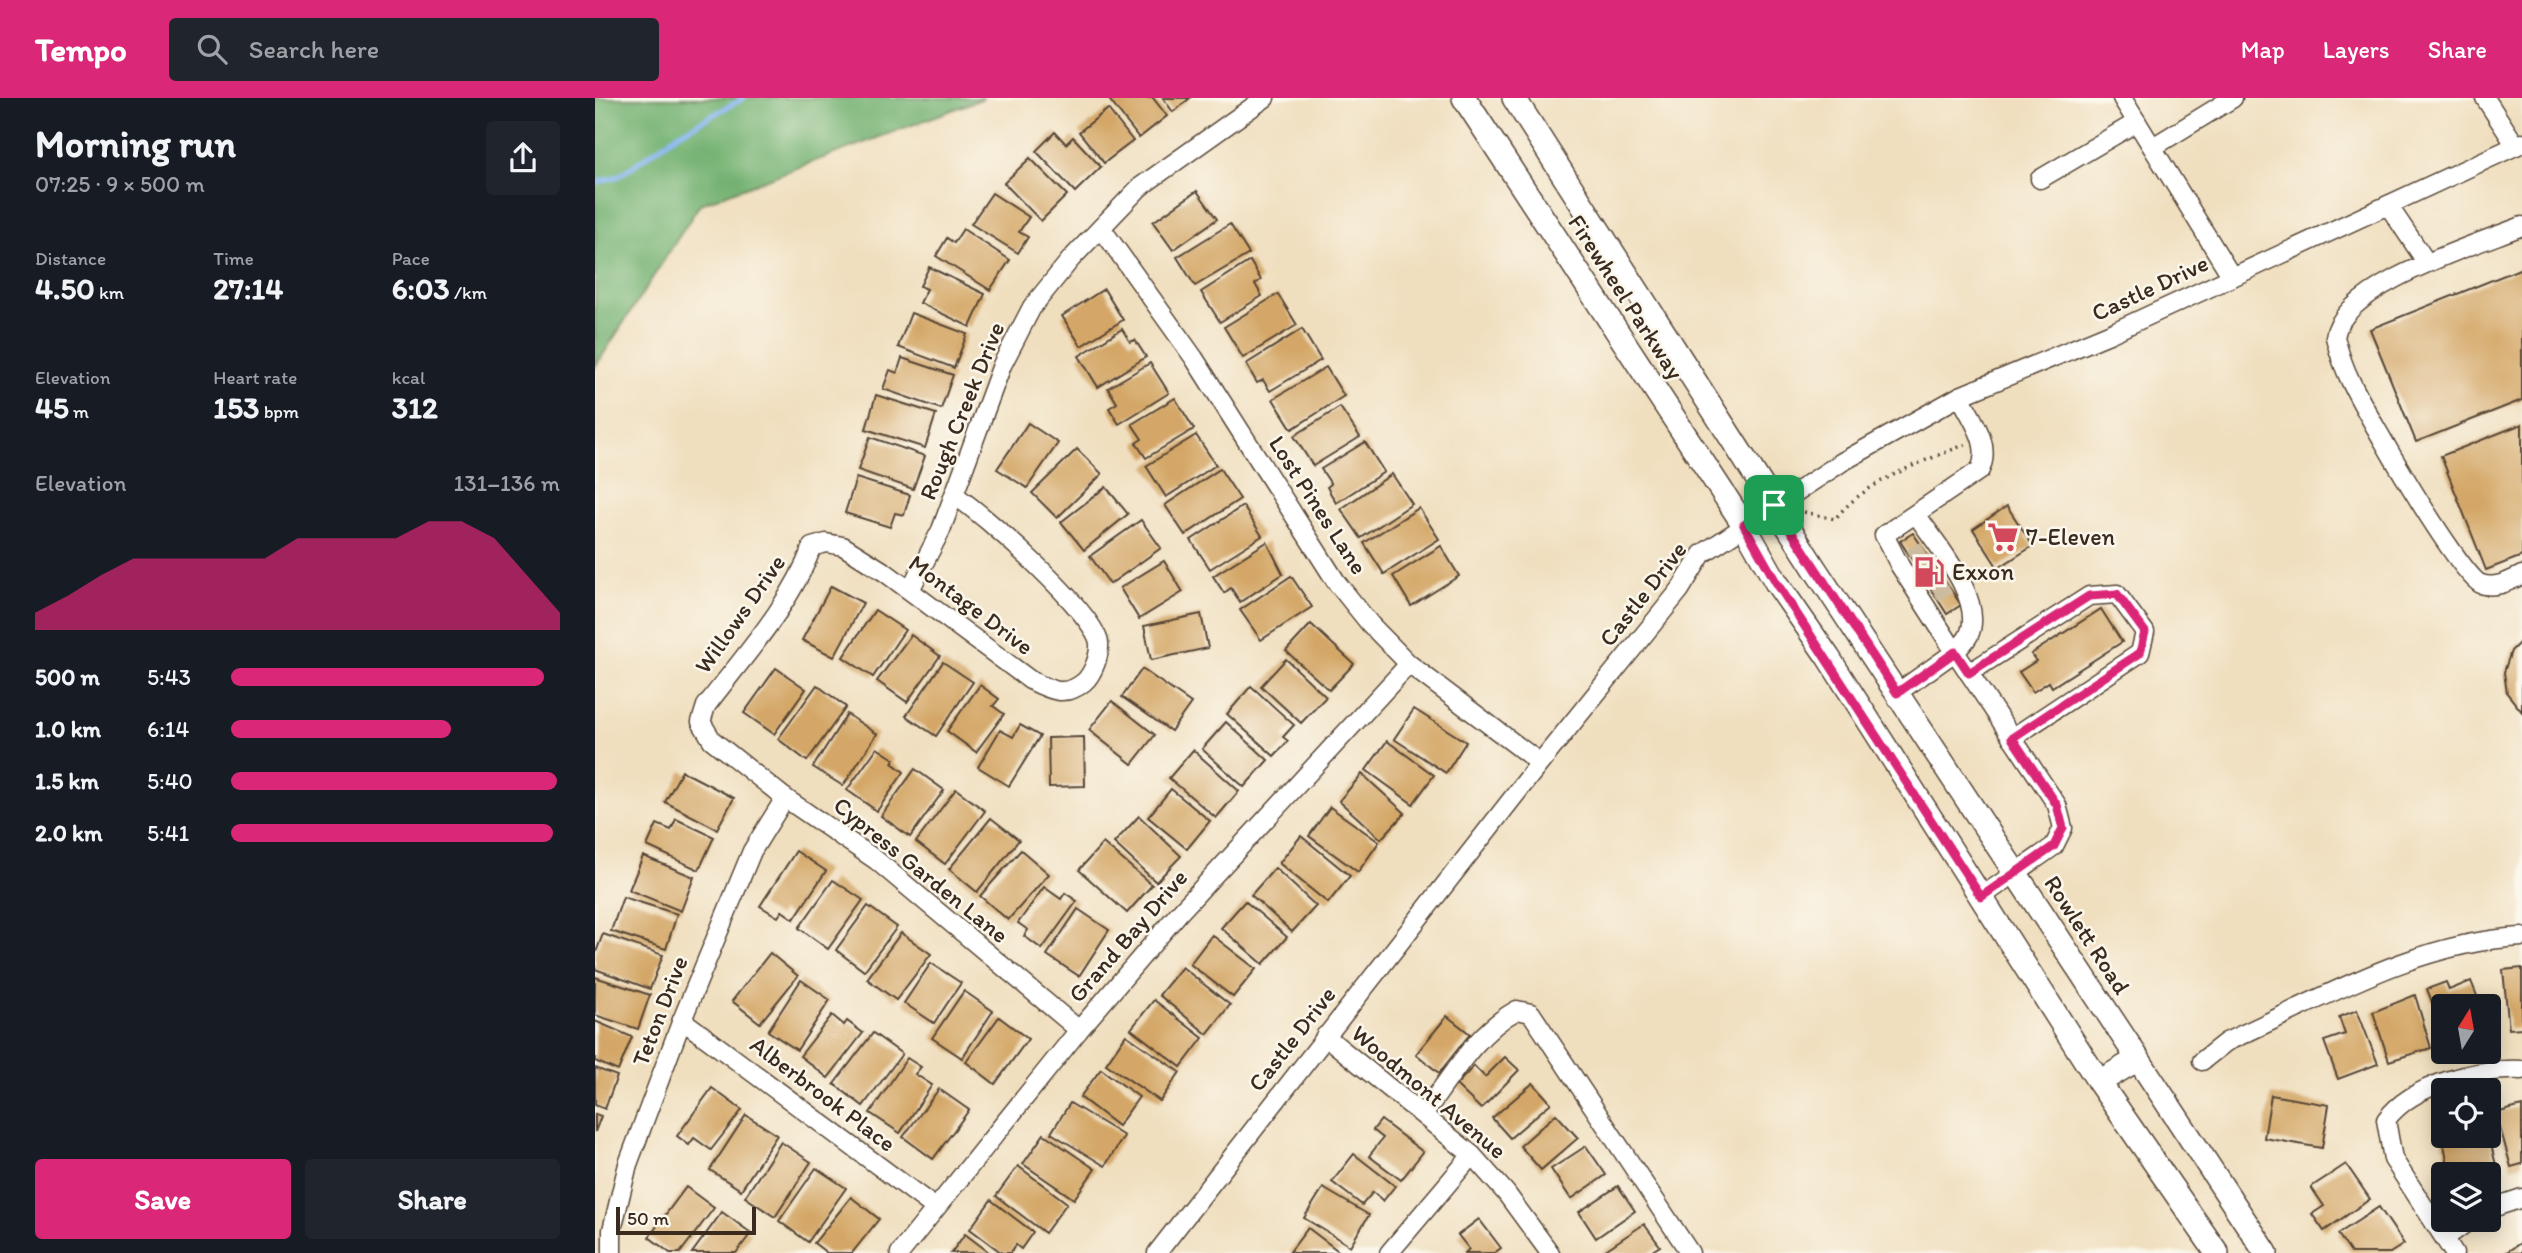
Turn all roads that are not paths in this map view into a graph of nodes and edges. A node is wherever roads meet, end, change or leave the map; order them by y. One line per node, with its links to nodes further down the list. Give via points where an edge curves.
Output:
1 (1265, 98): 13 (street, Rough Creek Drive, via 1140,187)
2 (1464, 98): 20 (main road, Firewheel Parkway)
3 (1511, 98): 18 (main road, Firewheel Parkway)
4 (2122, 98): 7 (street)
5 (2233, 98): 9 (street)
6 (2486, 98): 8 (street)
7 (2137, 121): 9 (street); 10 (street)
8 (2519, 144): 11 (street, Castle Drive)
9 (2153, 147): 15 (street)
10 (2040, 179)
11 (2388, 205): 14 (street); 15 (street, Castle Drive)
12 (2522, 226): 14 (street)
13 (1102, 229): 17 (street, Rough Creek Drive, via 1049,284 1021,326); 28 (street, Lost Pines Lane, via 1194,358 1338,583)
14 (2427, 263): 24 (street, via 2369,296 2342,319 2335,337 2341,361 2431,520 2470,575 2493,586)
15 (2232, 277): 16 (street, Castle Drive)
16 (1960, 396): 18 (street, Castle Drive, via 1903,425); 19 (street, via 1986,457 1980,470)
17 (954, 495): 25 (street, Rough Creek Drive); 25 (street, Montage Drive, via 1016,544 1088,622 1099,641 1098,657 1086,680 1069,691 1055,692 1030,680)
18 (1774, 505): 20 (street, Castle Drive); 30 (main road, Rowlett Road)
19 (1916, 514): 22 (street); 22 (street, via 1884,535)
20 (1744, 525): 33 (street, Castle Drive, via 1702,554 1680,590); 36 (main road, via 1776,582)
21 (826, 543): 25 (street, Montage Drive, via 843,546); 31 (street, Willows Drive, via 812,547 805,567 706,706)
22 (1918, 554): 23 (street); 23 (street)
23 (1929, 572): 26 (street); 26 (street)
24 (2522, 575)
25 (910, 590)
26 (1940, 590): 27 (street); 27 (street, via 1973,611 1968,637)
27 (1955, 652): 29 (street); 30 (street)
28 (1409, 664): 33 (street, Lost Pines Lane); 39 (street, Grand Bay Drive, via 1179,913)
29 (1969, 673): 32 (street); 32 (street, via 2089,596 2117,594 2145,632 2140,653)
30 (1897, 693): 35 (main road, Rowlett Road)
31 (701, 722): 34 (street, Cypress Garden Lane, via 712,740)
32 (2012, 738): 35 (street, via 2057,805 2063,828 2054,846)
33 (1540, 763): 40 (street, Castle Drive)
34 (785, 798): 38 (street, Teton Drive, via 752,851); 39 (street, Cypress Garden Lane, via 876,860)
35 (2016, 875): 36 (street); 41 (main road, Rowlett Road)
36 (1981, 897): 44 (main road)
37 (2522, 937): 42 (street, via 2476,941 2419,956 2226,1042)
38 (682, 1020): 49 (street, Alberbrook Place); 53 (street, Teton Drive, via 628,1164 612,1230)
39 (1079, 1030): 49 (street, Grand Bay Drive)
40 (1325, 1036): 45 (street, Woodmont Avenue); 55 (street, Castle Drive)
41 (2138, 1059): 44 (main road); 59 (main road, Rowlett Road)
42 (2201, 1061)
43 (2522, 1070): 51 (street, via 2470,1076 2424,1090 2396,1105 2386,1120 2393,1159)
44 (2099, 1082): 58 (main road)
45 (1423, 1115): 46 (street, Woodmont Avenue); 57 (street, via 1475,1044 1500,1020 1517,1010 1531,1013)
46 (1472, 1155): 52 (street); 56 (street, Woodmont Avenue)
47 (2522, 1198): 48 (street)
48 (2501, 1205)
49 (934, 1208): 54 (street, Grand Bay Drive)
50 (2460, 1232): 51 (street)
51 (2449, 1246)
52 (1397, 1250)
53 (612, 1253)
54 (900, 1253)
55 (1157, 1253)
56 (1550, 1253)
57 (1690, 1253)
58 (2217, 1253)
59 (2266, 1253)

